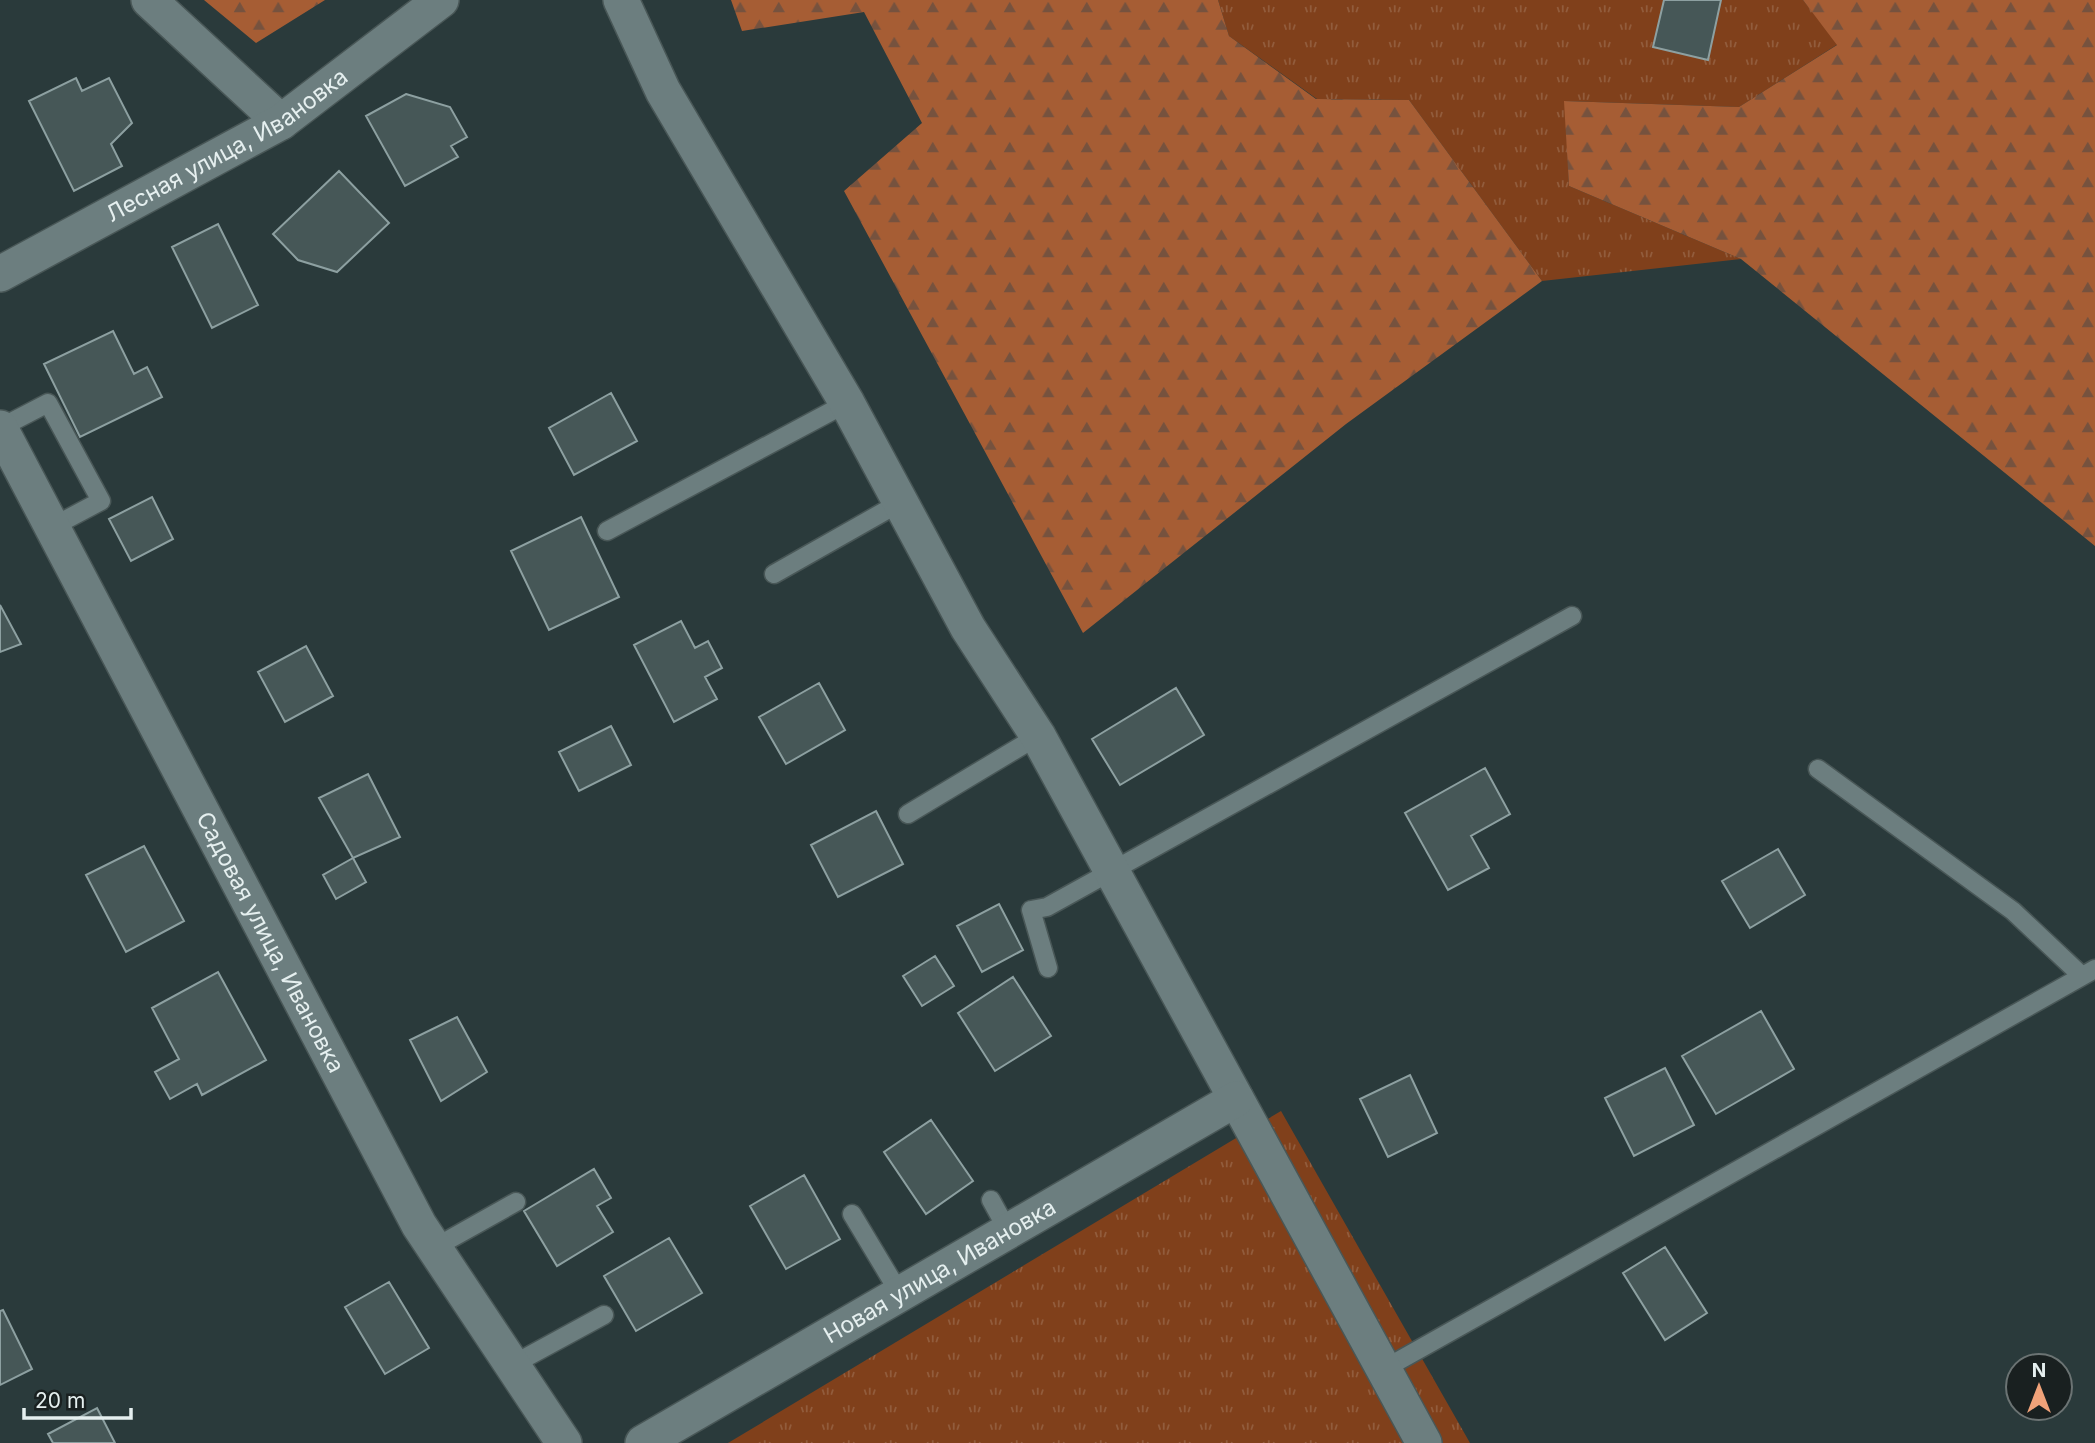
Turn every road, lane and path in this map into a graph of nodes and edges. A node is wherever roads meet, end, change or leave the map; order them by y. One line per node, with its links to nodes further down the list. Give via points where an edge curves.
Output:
1 (149, 0): 4 (street)
2 (441, 0): 4 (street, Лесная улица, Ивановка)
3 (621, 0): 6 (street, via 663,90)
4 (281, 122): 5 (street, Лесная улица, Ивановка)
5 (0, 274)
6 (847, 403): 8 (street); 10 (lane)
7 (0, 428): 9 (street, Садовая улица, Ивановка); 9 (lane, via 48,403 101,501)
8 (901, 502): 11 (lane); 13 (street, via 968,628)
9 (52, 527): 24 (street, Садовая улица, Ивановка)
10 (607, 531)
11 (774, 574)
12 (1572, 616): 16 (lane)
13 (1038, 736): 15 (lane); 16 (street)
14 (1818, 769): 18 (lane)
15 (908, 814)
16 (1111, 870): 17 (lane, via 1047,907 1031,910); 19 (street)
17 (1048, 968)
18 (2089, 972): 28 (lane)
19 (1236, 1099): 23 (street, Новая улица, Ивановка); 28 (street)
20 (990, 1200): 23 (lane)
21 (516, 1202): 24 (lane)
22 (852, 1214): 25 (lane)
23 (1008, 1231): 25 (street, Новая улица, Ивановка)
24 (434, 1248): 27 (street, Садовая улица, Ивановка)
25 (900, 1294): 30 (street, Новая улица, Ивановка)
26 (604, 1315): 27 (lane)
27 (512, 1365): 29 (street, Садовая улица, Ивановка)
28 (1384, 1368): 31 (street)
29 (564, 1443)
30 (643, 1443)
31 (1424, 1443)

